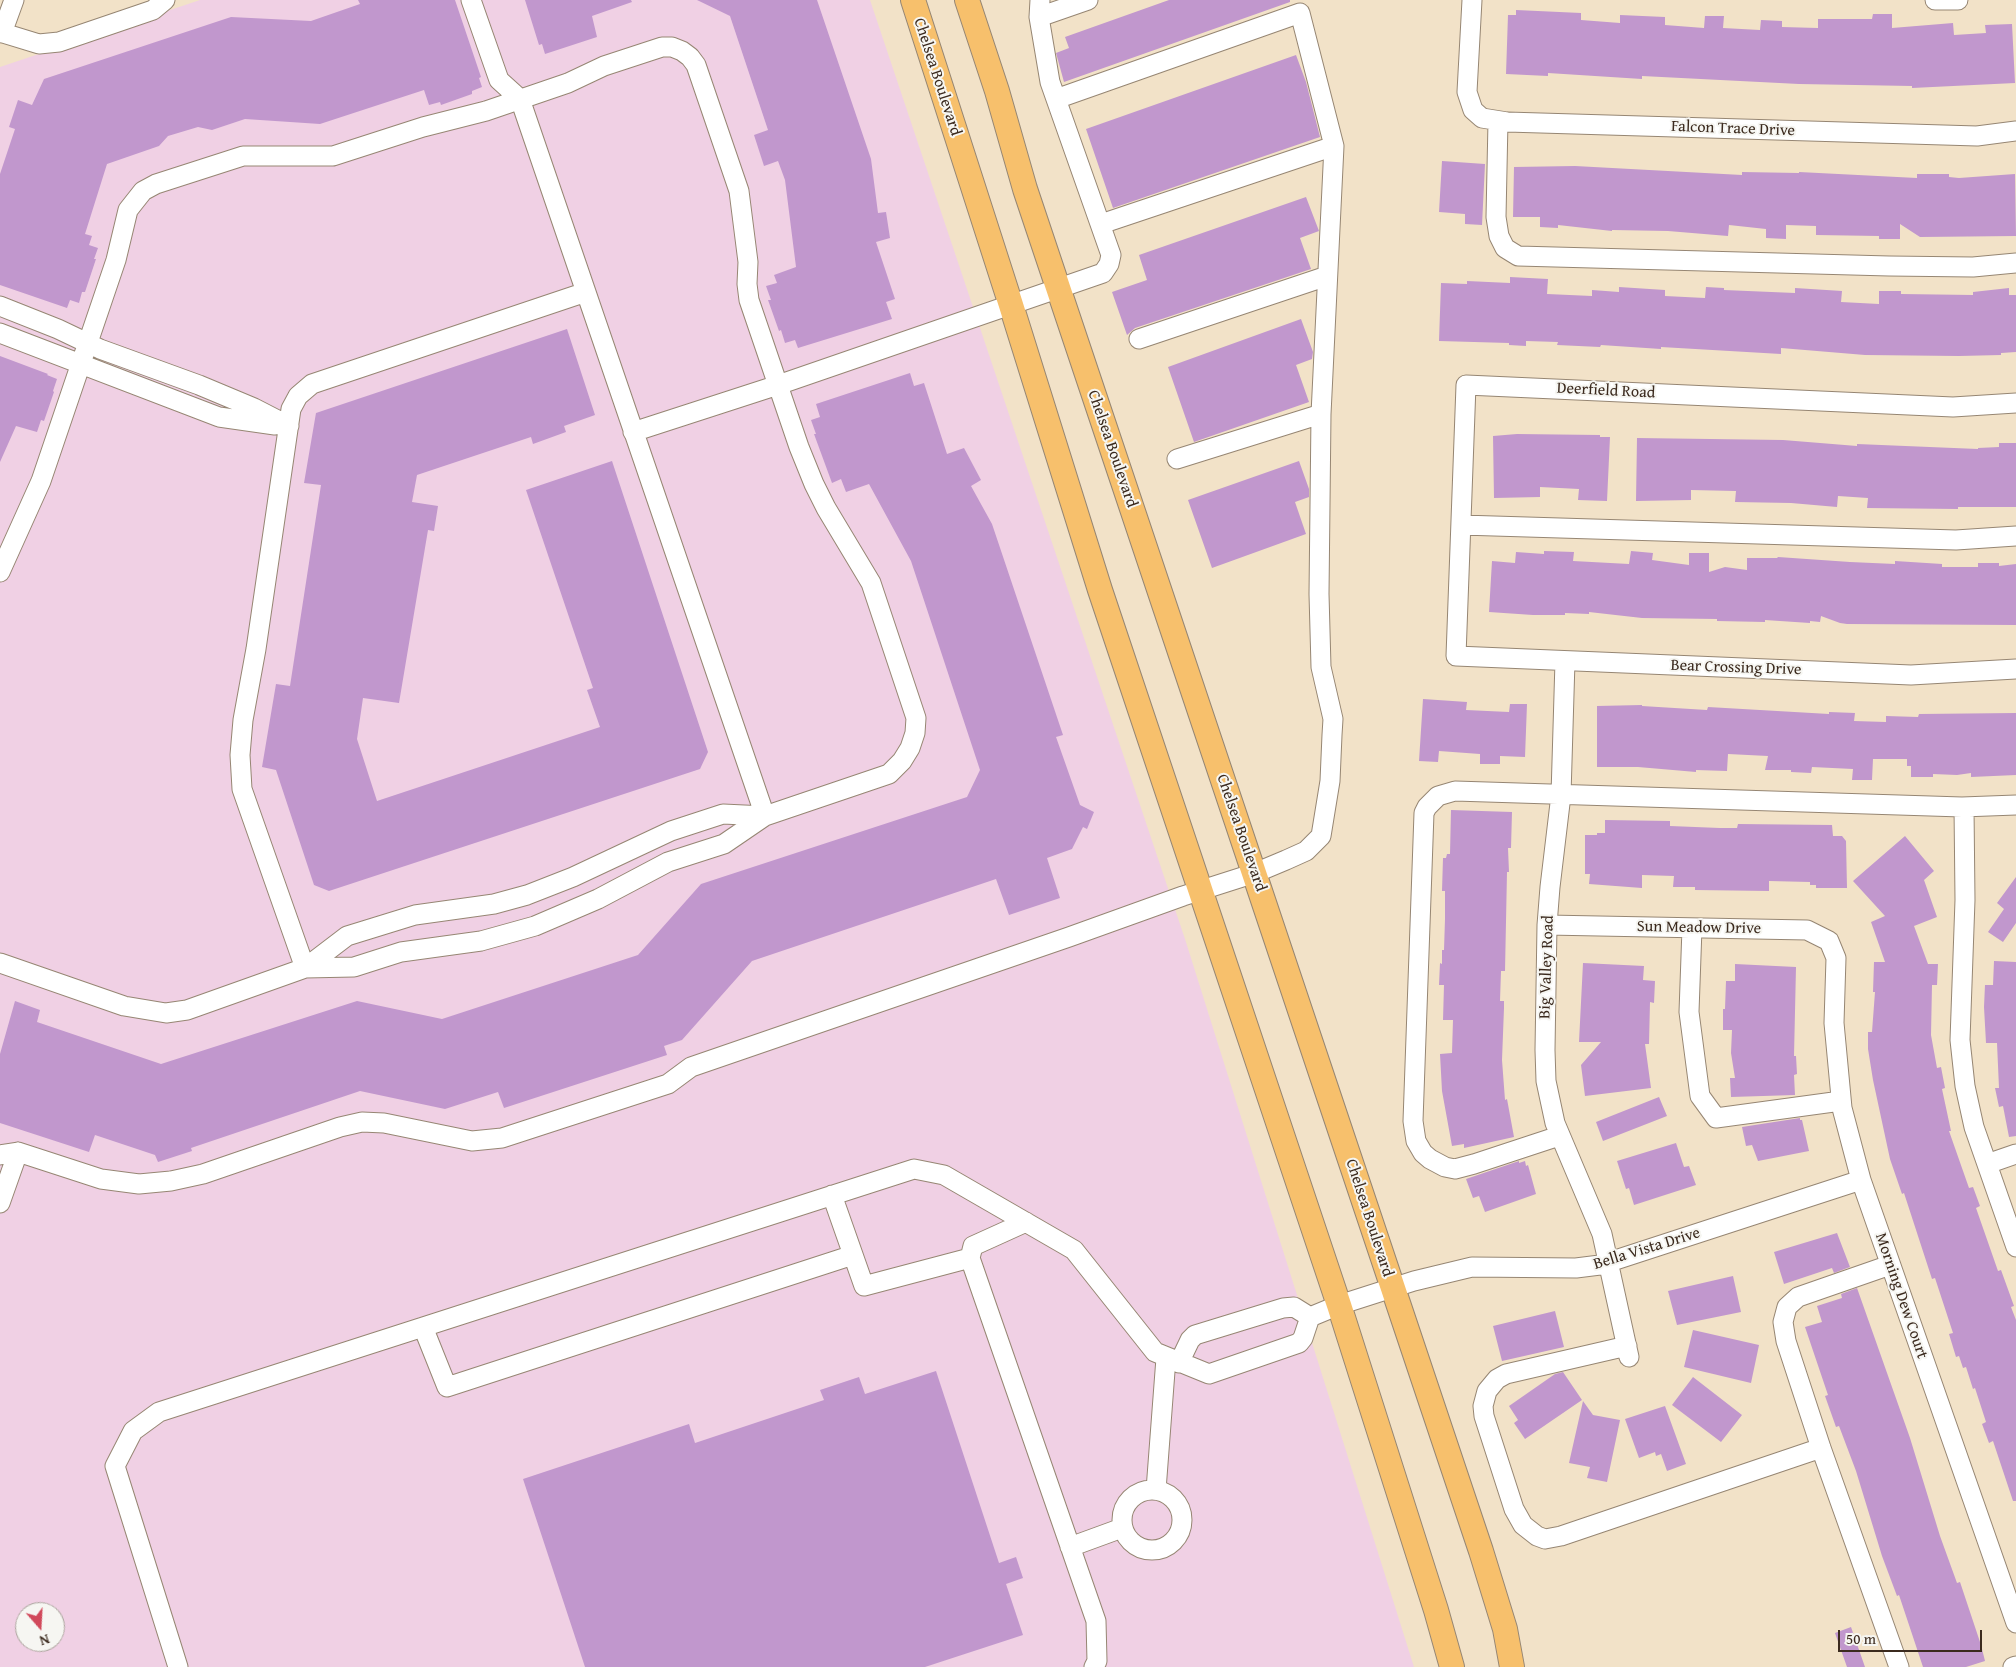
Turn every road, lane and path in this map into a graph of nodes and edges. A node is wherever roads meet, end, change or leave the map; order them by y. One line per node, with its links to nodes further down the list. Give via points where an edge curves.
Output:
1 (14, 0): 11 (street)
2 (165, 0): 11 (street, via 153,10 59,42 39,44)
3 (471, 0): 13 (street, via 499,80)
4 (912, 0): 22 (main road, Chelsea Boulevard)
5 (967, 0): 20 (main road, Chelsea Boulevard)
6 (1088, 0): 10 (street)
7 (1472, 0): 14 (street, Falcon Trace Drive, via 1467,92 1473,110 1482,118)
8 (1935, 0): 9 (street)
9 (1958, 0)
10 (1039, 8): 12 (street, via 1050,82)
11 (1, 32)
12 (1056, 99): 16 (street, via 1300,13); 17 (street)
13 (520, 100): 21 (street); 26 (street, via 333,156 243,156 149,187 128,210 116,260); 28 (street, via 662,47 672,47 690,56 696,65 739,191 749,300)
14 (1498, 121): 15 (street, Falcon Trace Drive, via 1977,136); 18 (street, via 1498,236 1506,248 1518,256 1889,266 1973,267)
15 (2016, 131)
16 (1334, 146): 17 (street); 19 (street)
17 (1101, 224): 20 (street, via 1112,255 1109,264 1103,273)
18 (2016, 263)
19 (1327, 276): 25 (street); 30 (street)
20 (1058, 289): 22 (street); 44 (main road, Chelsea Boulevard)
21 (586, 292): 31 (street, via 312,384 298,396); 32 (street)
22 (1011, 305): 28 (street); 45 (main road, Chelsea Boulevard, via 1100,590)
23 (0, 306): 26 (street)
24 (0, 333): 27 (street)
25 (1139, 339)
26 (87, 343): 27 (street); 31 (street, via 254,408)
27 (80, 365): 31 (street, via 219,417); 36 (street, via 41,481)
28 (778, 385): 32 (street); 43 (street, via 814,484 871,583 916,718 910,748 889,774)
29 (2016, 403): 34 (street, Deerfield Road, via 1953,407 1466,385)
30 (1321, 414): 33 (street); 44 (street, via 1320,642 1321,667 1333,720 1330,781 1321,836 1306,851)
31 (289, 426): 50 (street, via 240,755 242,789)
32 (633, 432): 43 (street)
33 (1177, 459)
34 (1461, 525): 35 (street, via 1956,540); 37 (street, Deerfield Road)
35 (2016, 536)
36 (0, 572)
37 (1456, 656): 38 (street, Bear Crossing Drive)
38 (1565, 661): 39 (street, Bear Crossing Drive, via 1911,675); 40 (street, Big Valley Road)
39 (2016, 669)
40 (1561, 795): 42 (street); 46 (street, Big Valley Road); 52 (street, via 1455,791 1438,796 1426,807 1413,1121 1416,1141 1424,1153 1438,1164 1455,1169)
41 (2016, 805): 42 (street)
42 (1964, 807): 55 (street, via 1965,900 1960,1040 1965,1086)
43 (765, 816): 50 (street, via 724,844 668,862 598,899 535,926 481,941 402,952 354,967); 50 (street, via 723,814 671,831 527,895 494,904 415,915 347,936)
44 (1255, 873): 45 (street); 65 (main road, Chelsea Boulevard)
45 (1201, 890): 53 (street, via 691,1067 668,1084 502,1138 472,1141 384,1123 362,1122 203,1174 139,1184 101,1179); 66 (main road, Chelsea Boulevard)
46 (1547, 925): 47 (street, Sun Meadow Drive); 52 (street, Big Valley Road, via 1545,1064 1548,1095)
47 (1692, 928): 48 (street, Sun Meadow Drive, via 1807,930 1829,941); 51 (street, via 1689,1012 1700,1096 1716,1118)
48 (1836, 958): 51 (street, Morning Dew Court, via 1834,1022)
49 (0, 963): 50 (street, via 124,1006 166,1013 187,1010)
50 (304, 968)
51 (1841, 1102): 56 (street, Morning Dew Court)
52 (1560, 1136): 63 (street, Big Valley Road, via 1597,1220)
53 (9, 1153): 58 (street)
54 (2016, 1154): 55 (street)
55 (1987, 1164): 60 (street)
56 (1861, 1180): 63 (street, Bella Vista Drive); 64 (street, Morning Dew Court)
57 (832, 1196): 59 (street, via 914,1169 944,1175); 61 (street); 68 (street)
58 (0, 1203)
59 (1026, 1222): 62 (street, via 973,1246); 69 (street, via 1074,1250 1155,1352)
60 (2016, 1247)
61 (853, 1255): 62 (street, via 864,1286); 68 (street, via 447,1387)
62 (970, 1258): 73 (street)
63 (1608, 1263): 65 (street, Bella Vista Drive, via 1589,1268 1472,1267); 70 (street, Big Valley Road, via 1628,1351 1506,1374 1486,1391 1484,1416 1514,1509 1523,1526 1545,1539 1561,1536)
64 (1890, 1264): 70 (street, via 1798,1297 1784,1314 1786,1341); 74 (street, Morning Dew Court)
65 (1392, 1288): 66 (street, Bella Vista Drive); 78 (main road, Chelsea Boulevard, via 1481,1551 1505,1629)
66 (1340, 1305): 67 (street, Bella Vista Drive); 77 (main road, Chelsea Boulevard)
67 (1310, 1318): 69 (street, via 1294,1307 1283,1308 1195,1335); 69 (street, via 1299,1342 1209,1374)
68 (423, 1327): 75 (street, via 159,1412 133,1431 115,1466)
69 (1173, 1361): 71 (street)
70 (1821, 1448): 79 (street)
71 (1156, 1490): 72 (street, via 1137,1494 1129,1500 1124,1508); 72 (street, via 1173,1499 1182,1516 1180,1531 1171,1544 1162,1549 1142,1549 1133,1544)
72 (1122, 1528): 73 (street)
73 (1070, 1547): 76 (street, via 1096,1621 1097,1660)
74 (2016, 1623)
75 (178, 1667)
76 (1094, 1667)
77 (1452, 1667)
78 (1512, 1667)
79 (1899, 1667)

